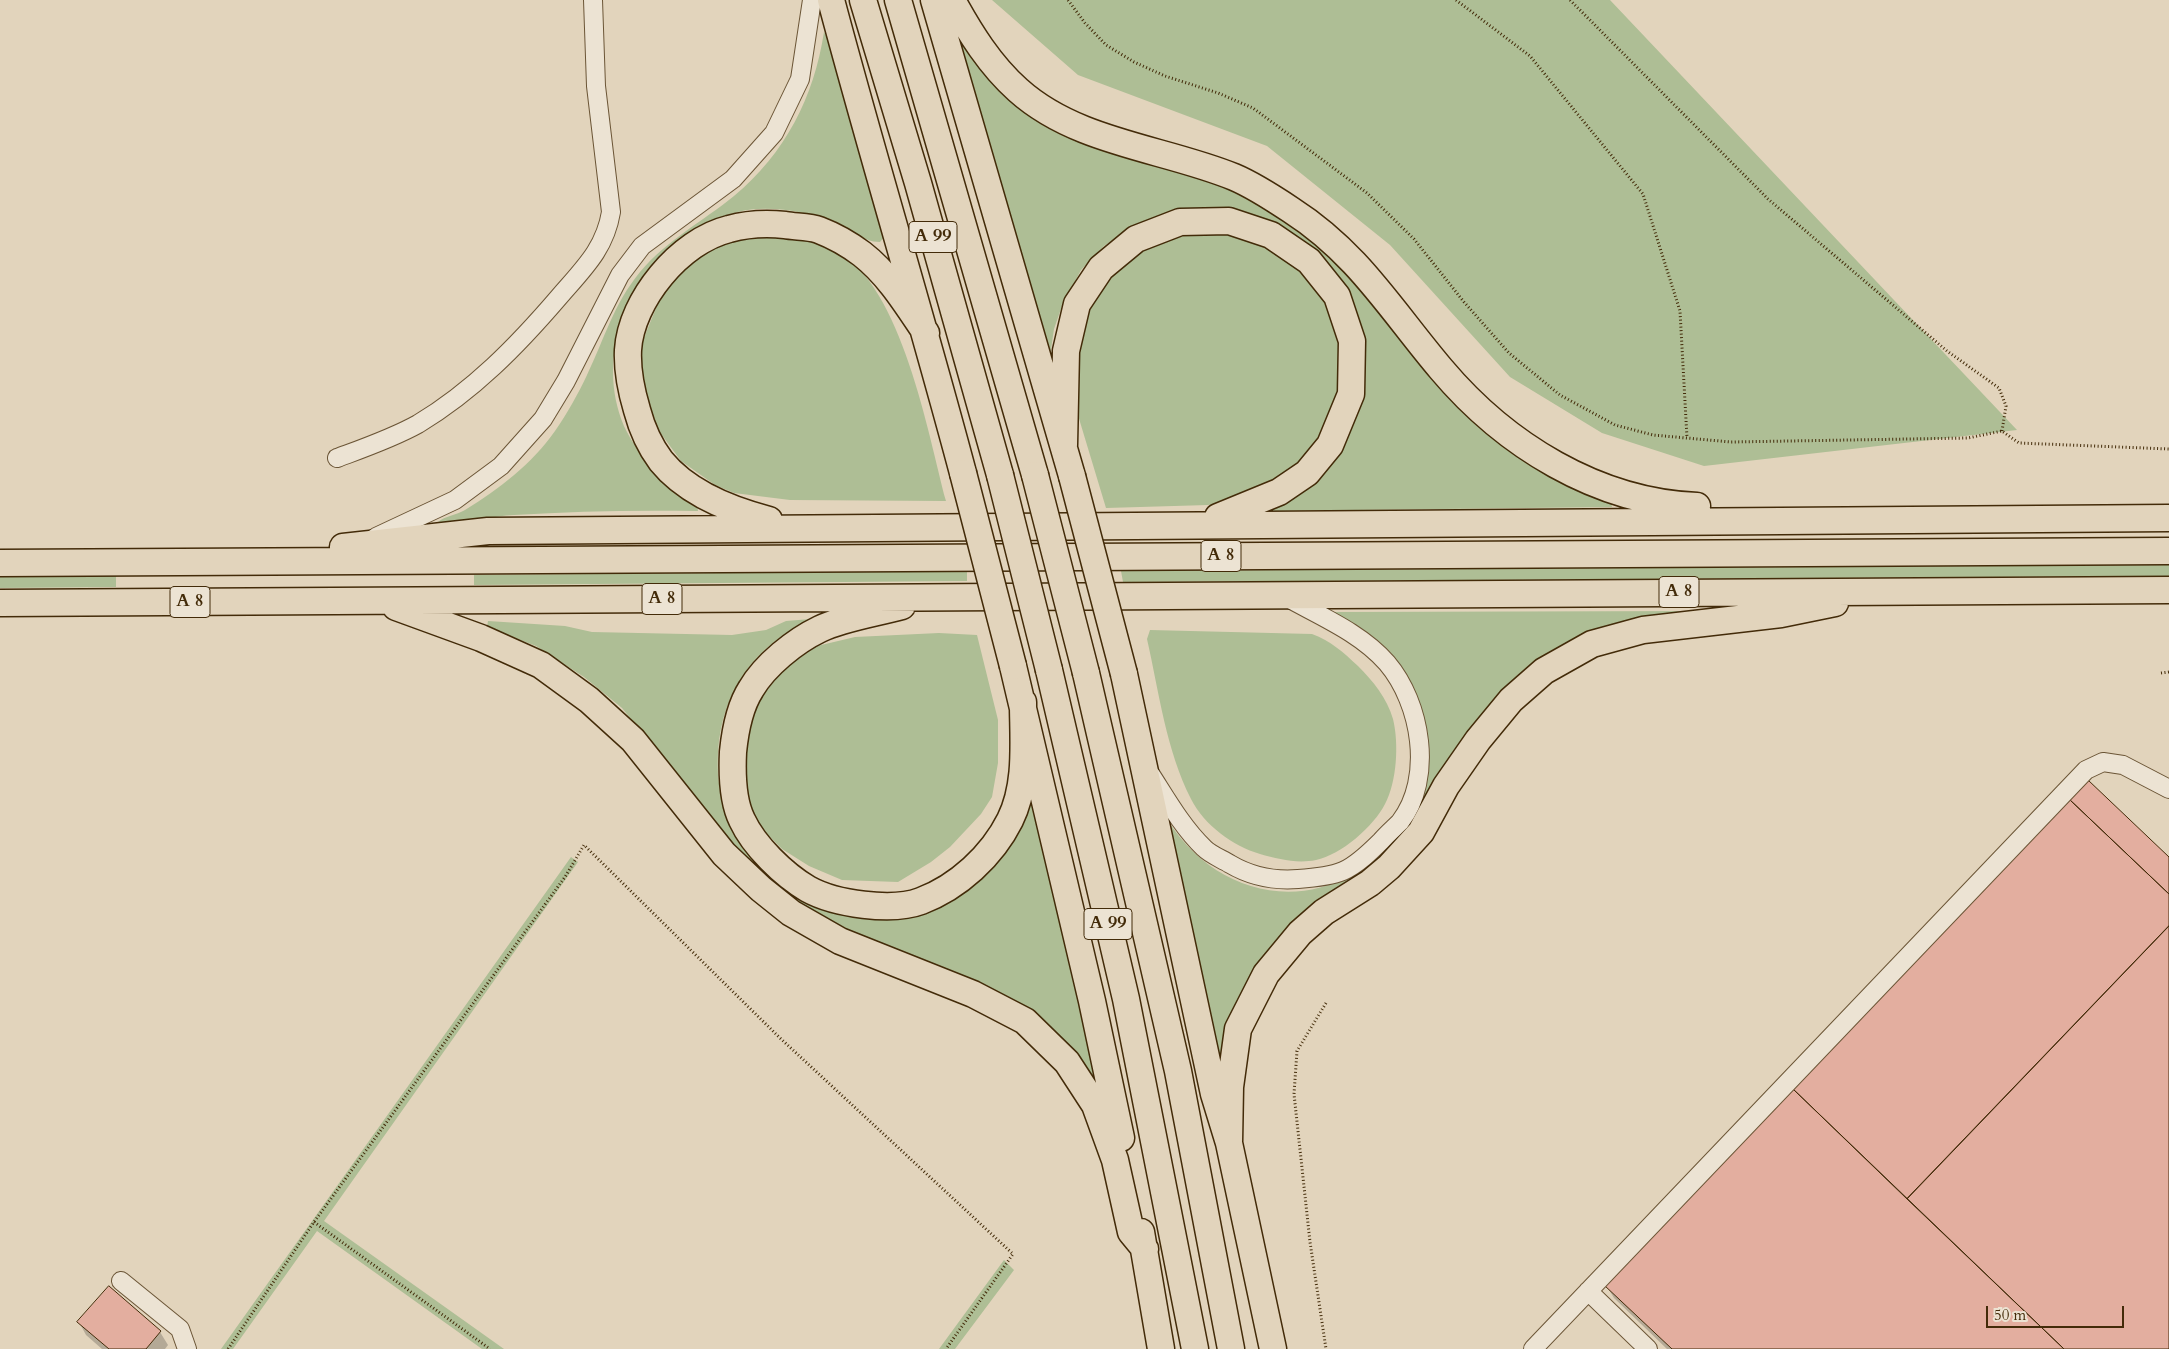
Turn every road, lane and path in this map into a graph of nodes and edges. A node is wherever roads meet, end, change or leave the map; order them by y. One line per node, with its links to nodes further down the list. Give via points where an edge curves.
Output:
1 (593, 0): 16 (lane, via 596,86 611,212 608,232 594,256 522,340 485,375 417,424)
2 (812, 0): 21 (lane, via 800,79 774,133 733,179 642,246 620,275 543,419 501,466 455,500)
3 (831, 0): 11 (highway, via 884,196)
4 (863, 0): 47 (highway, A 99, bridge, via 1000,475 1050,670 1126,998)
5 (898, 0): 48 (highway, A 99, bridge, via 1036,475 1086,673 1178,1071)
6 (934, 0): 14 (highway)
7 (952, 0): 18 (highway, via 982,51 1019,90 1050,112 1092,133 1235,178 1291,210 1342,248 1442,370 1497,426 1560,468 1620,494 1674,505 1729,507)
8 (1068, 0): 13 (path, via 1106,45 1165,76 1253,108 1367,193 1414,239 1509,353 1560,395 1615,425 1652,436)
9 (1456, 0): 13 (path, via 1530,56 1643,194 1680,311)
10 (1570, 0): 12 (path, via 1768,199 1947,350 1999,388 2006,406)
11 (926, 332): 20 (highway, via 892,283 861,253 818,229 764,223 728,229 700,241 670,264 648,292 635,320 628,349 629,384 644,434 661,461 682,482 711,499 741,513); 33 (highway, bridge)
12 (2002, 431): 13 (path, via 1968,438 1731,442); 15 (path, via 2019,443)
13 (1687, 438)
14 (1064, 445): 19 (highway, via 1066,351 1077,304 1101,268 1136,239 1180,222 1229,221 1272,235 1309,260 1336,296 1352,341 1351,394 1330,445 1307,473 1279,492); 34 (highway, bridge)
15 (2169, 449)
16 (337, 458)
17 (2169, 518): 18 (highway)
18 (1748, 521): 19 (highway)
19 (1201, 524): 20 (highway)
20 (799, 528): 21 (highway, via 488,531)
21 (364, 543): 23 (highway)
22 (2169, 551): 23 (highway, A 8)
23 (274, 561): 24 (highway, A 8)
24 (0, 563)
25 (2169, 590): 26 (highway, A 8)
26 (1891, 592): 27 (highway, A 8); 37 (highway, via 1781,614 1643,630 1592,644 1544,671 1511,700 1478,740 1446,786 1421,832 1390,866 1318,917 1300,933 1266,974 1238,1029 1230,1087)
27 (1282, 594): 28 (highway, A 8); 34 (lane, via 1366,644 1387,664 1400,685 1413,710 1420,763 1414,793 1401,820 1372,850 1343,871 1278,880 1247,874 1205,850 1180,820)
28 (943, 596): 29 (highway, A 8); 33 (highway, via 821,628 783,651 751,689 734,733 732,777 742,820 769,859 808,889 841,902 886,907 920,902 959,882 991,849 1011,819 1023,773)
29 (381, 601): 30 (highway, A 8); 39 (highway, via 481,638 542,665 589,700 633,740 724,854 761,890 791,913 840,941 973,994 1025,1021 1067,1062 1095,1105 1115,1160 1131,1232)
30 (0, 603)
31 (2162, 672): 32 (path)
32 (2169, 672)
33 (1022, 702): 39 (highway, via 1092,1001)
34 (1145, 767): 37 (highway, via 1214,1094)
35 (2169, 789): 41 (lane, via 2123,765 2103,762 2086,770)
36 (1326, 1003): 50 (path, via 1297,1051 1294,1094 1310,1242)
37 (1229, 1143): 49 (highway)
38 (314, 1222): 43 (path); 44 (path); 45 (path, via 565,877 584,845 780,1038 1013,1254)
39 (1145, 1250): 46 (highway)
40 (121, 1281): 42 (lane, via 180,1330)
41 (1588, 1291): 51 (lane); 52 (lane)
42 (187, 1349)
43 (228, 1349)
44 (490, 1349)
45 (946, 1349)
46 (1161, 1349)
47 (1196, 1349)
48 (1230, 1349)
49 (1272, 1349)
50 (1326, 1349)
51 (1533, 1349)
52 (1648, 1349)

